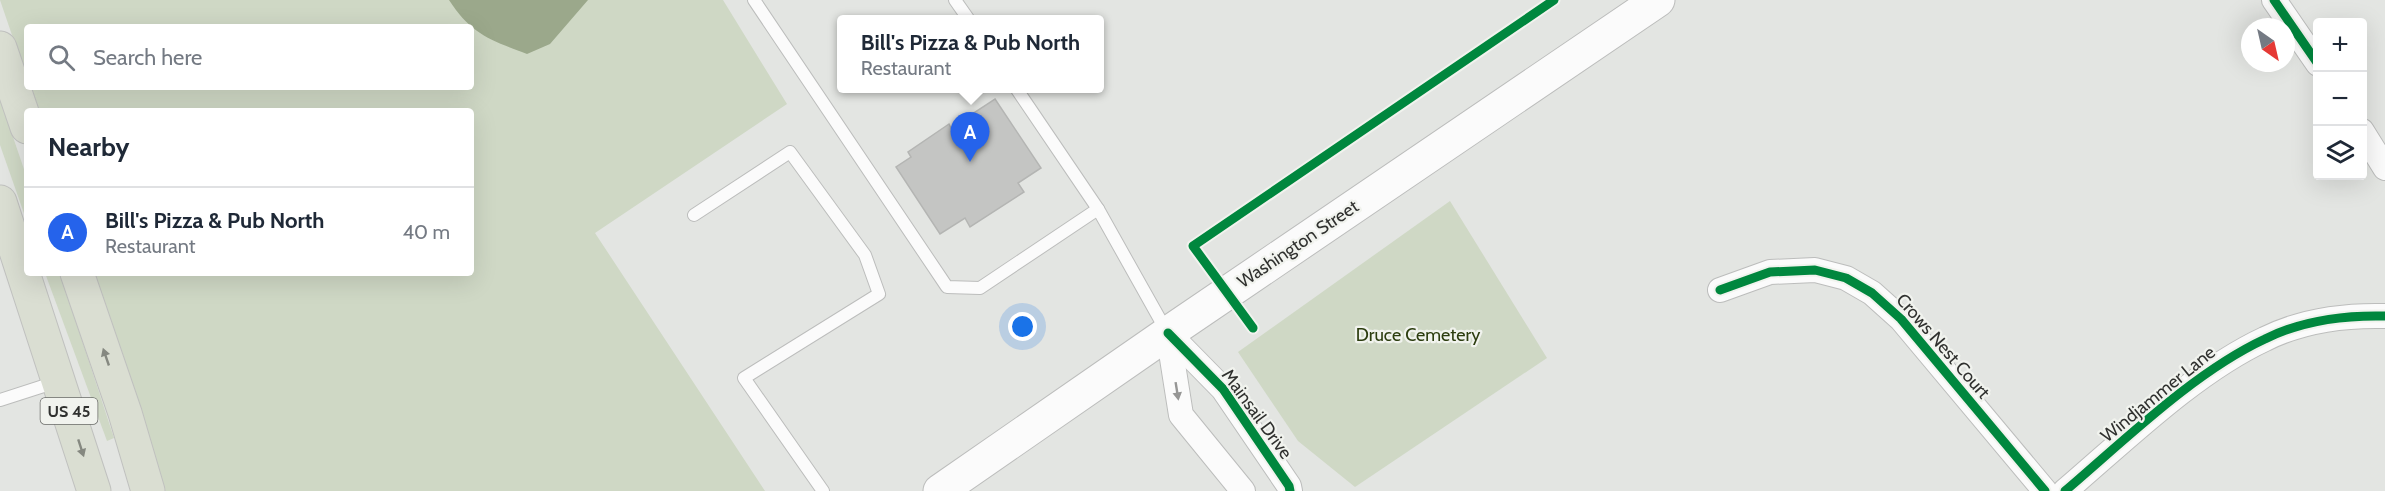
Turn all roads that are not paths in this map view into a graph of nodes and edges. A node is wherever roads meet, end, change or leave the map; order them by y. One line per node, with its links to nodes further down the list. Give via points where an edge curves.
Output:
1 (754, 0): 13 (lane, via 947,287 980,288)
2 (955, 0): 5 (lane)
3 (1658, 0): 20 (main road, Washington Street)
4 (2274, 0): 7 (street)
5 (966, 15)
6 (0, 48): 9 (main road)
7 (2313, 57)
8 (1019, 93): 13 (lane)
9 (24, 118)
10 (2367, 139): 11 (street)
11 (2385, 168)
12 (0, 202): 15 (main road, US 45)
13 (1098, 209): 20 (lane)
14 (694, 215): 25 (lane, via 790,152 865,255 879,294 744,378)
15 (24, 275)
16 (24, 276): 21 (main road, US 45)
17 (78, 276): 24 (main road, US 45, one-way to 17)
18 (1720, 290): 29 (street, Crows Nest Court, via 1770,272 1815,270 1846,278 1872,293 1901,319)
19 (2385, 316): 30 (street, Windjammer Lane, via 2356,315 2310,323 2266,338 2229,358)
20 (1168, 333): 26 (main road, Washington Street); 27 (street, one-way to 27, via 1181,415); 28 (street, Mainsail Drive, via 1223,389)
21 (59, 381): 22 (lane); 23 (main road, US 45, one-way to 23)
22 (0, 400)
23 (94, 491)
24 (148, 491)
25 (823, 491)
26 (940, 491)
27 (1243, 491)
28 (1290, 491)
29 (2045, 491)
30 (2065, 491)

